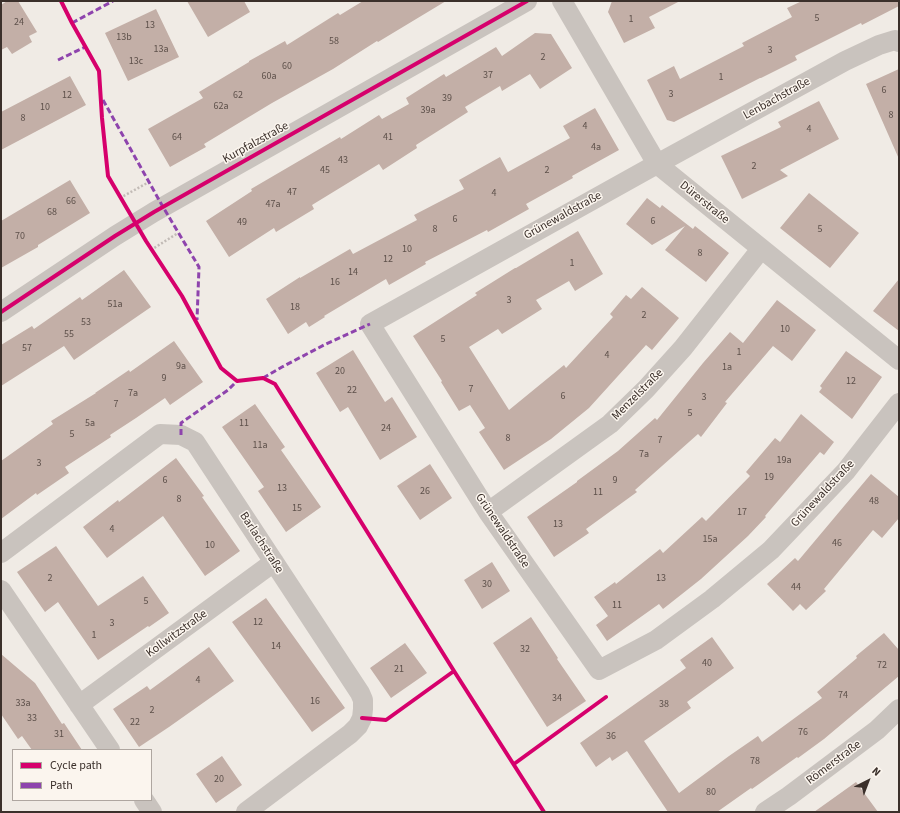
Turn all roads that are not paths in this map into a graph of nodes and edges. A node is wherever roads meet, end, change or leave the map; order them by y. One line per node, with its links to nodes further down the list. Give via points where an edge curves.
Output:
1 (527, 1): 6 (street, Kurpfalzstraße, via 154,212)
2 (562, 1): 4 (street, Dürerstraße)
3 (899, 42): 4 (street, Lenbachstraße, via 895,40 879,45 845,61)
4 (657, 164): 5 (street, Dürerstraße); 9 (street, Grünewaldstraße, via 370,324)
5 (761, 249): 7 (street, Dürerstraße); 9 (street, Menzelstraße, via 683,348 610,424)
6 (1, 312)
7 (899, 360)
8 (899, 403): 9 (street, Grünewaldstraße, via 846,472 771,550 712,600 656,640 599,670)
9 (488, 512)
10 (1, 553): 11 (street, Barlachstraße, via 160,434 181,435 195,442)
11 (274, 562): 13 (street, Kollwitzstraße); 18 (street, Barlachstraße, via 360,693 362,718 350,734)
12 (1, 590): 13 (street)
13 (79, 705): 15 (street)
14 (899, 709): 19 (street, Römerstraße, via 877,730)
15 (109, 749)
16 (145, 801): 17 (street)
17 (152, 812)
18 (246, 812)
19 (765, 812)

